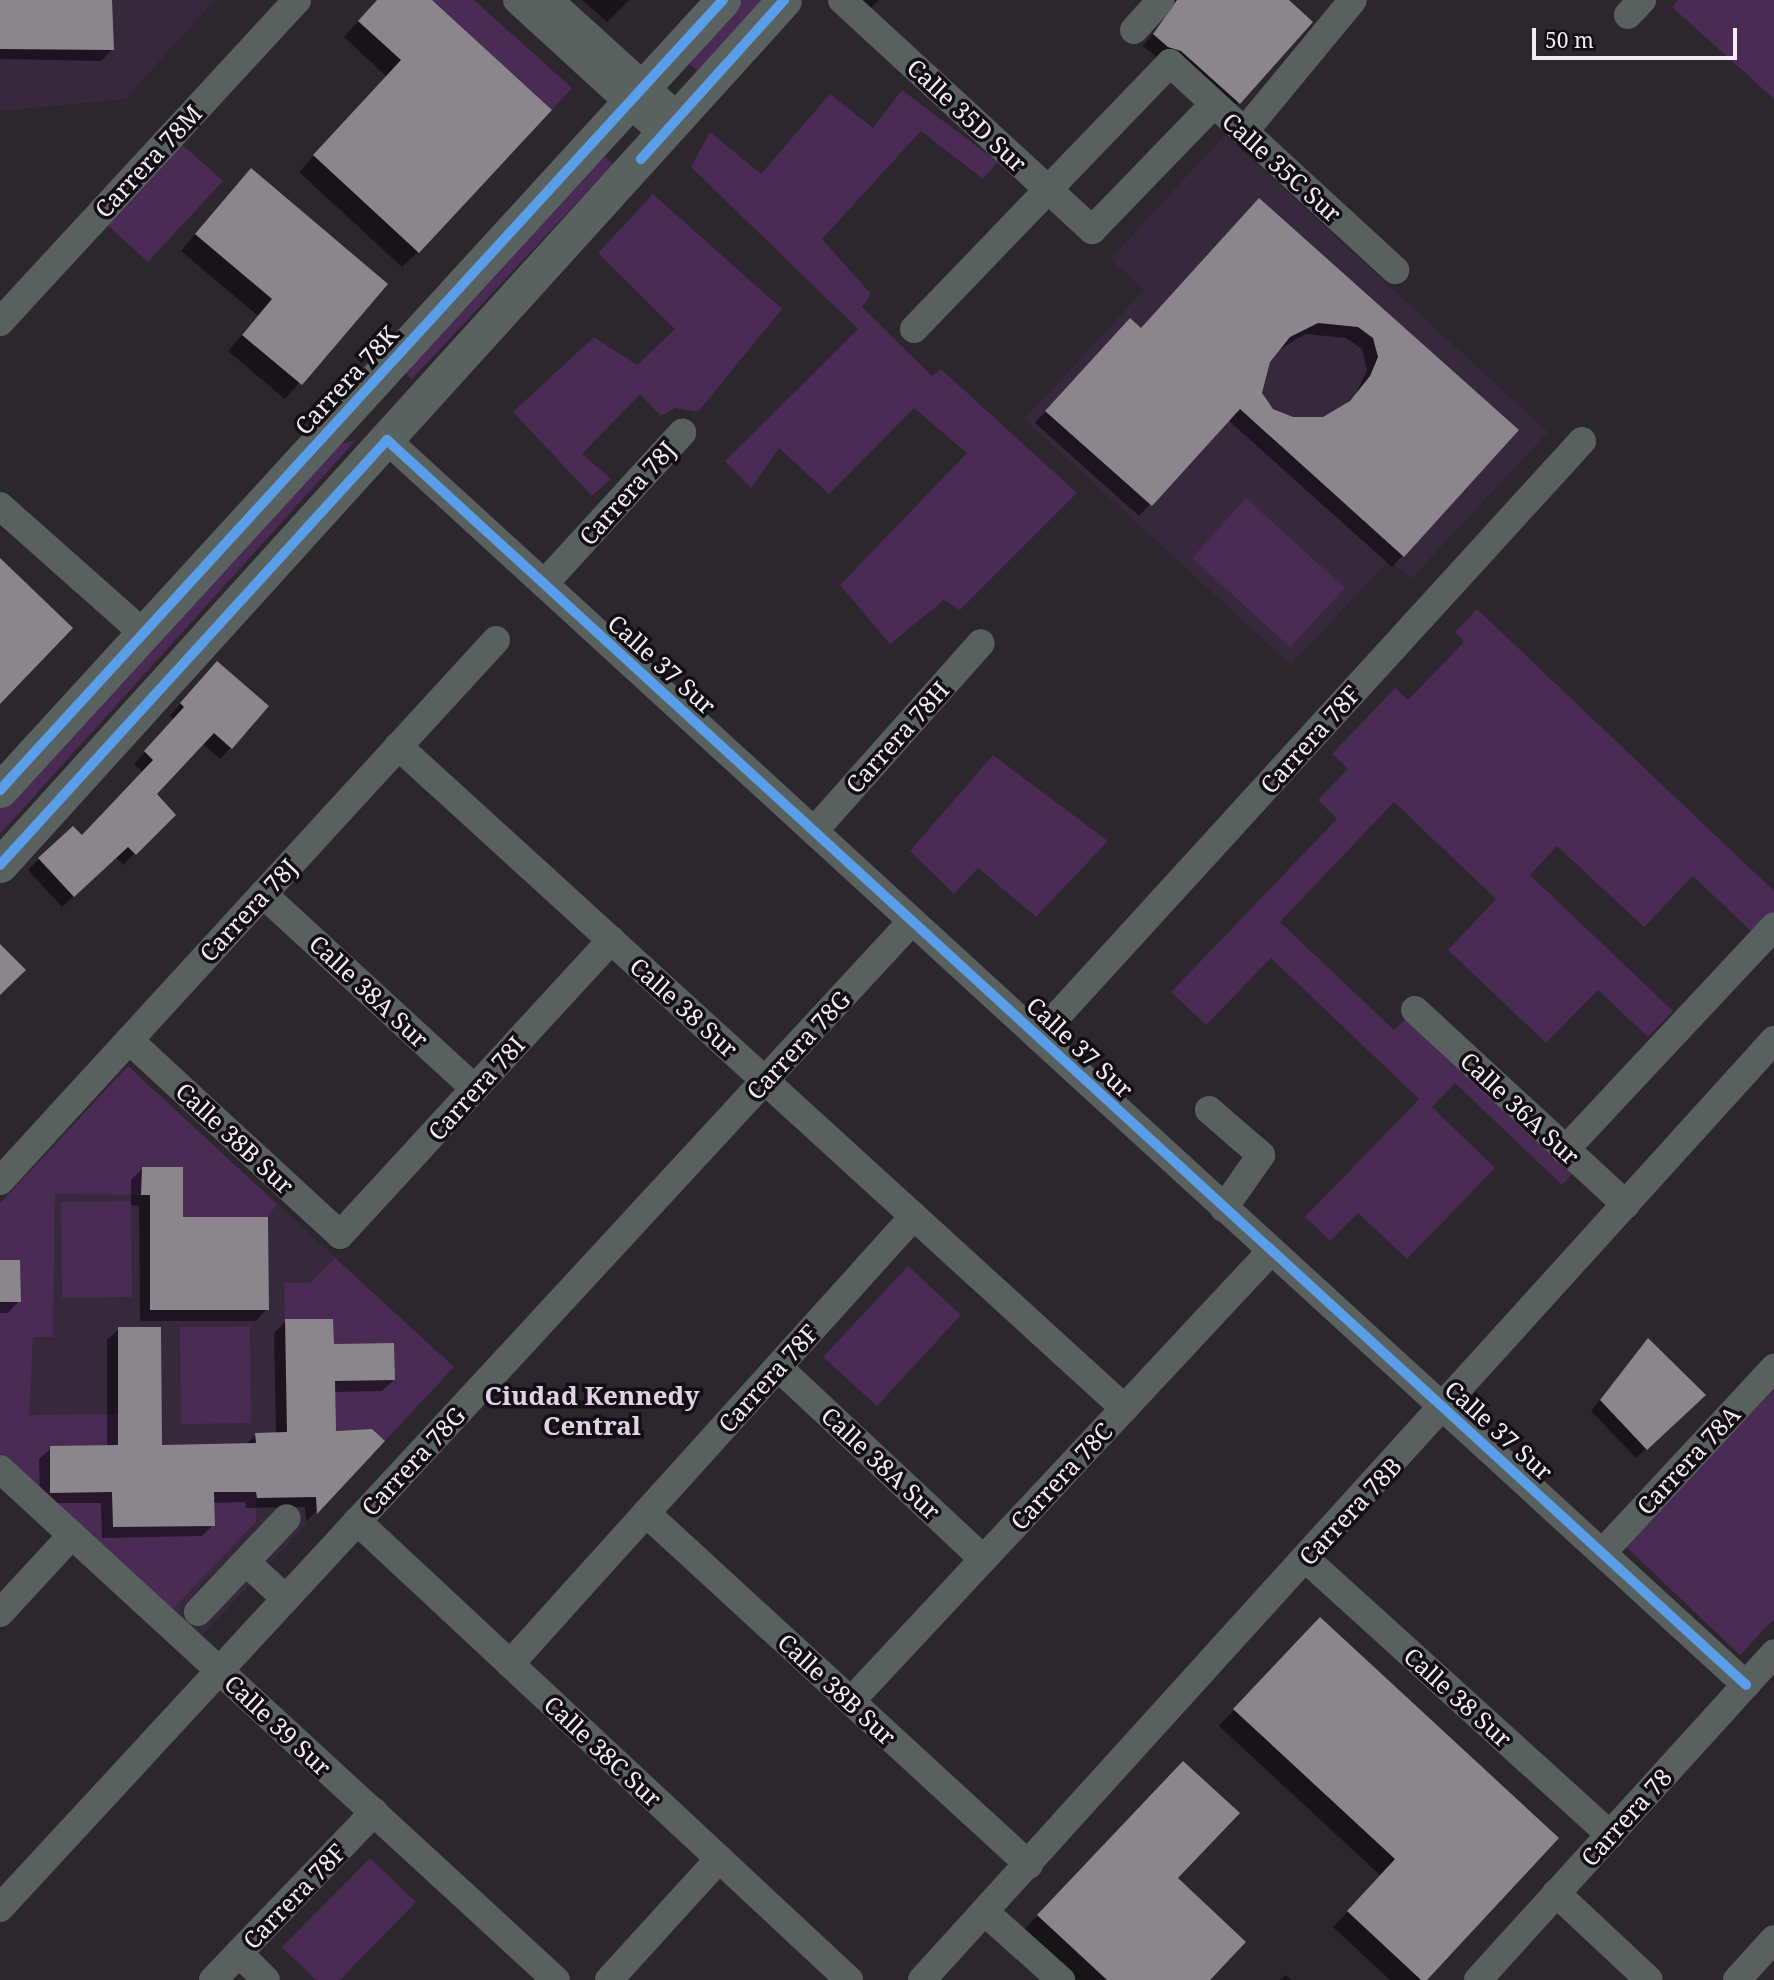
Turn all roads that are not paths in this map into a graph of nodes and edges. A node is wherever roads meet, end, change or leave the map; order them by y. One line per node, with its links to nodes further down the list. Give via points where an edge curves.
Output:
1 (297, 0): 16 (street, Carrera 78M)
2 (517, 0): 10 (street)
3 (549, 0): 10 (street)
4 (723, 0): 10 (main road, Carrera 78K)
5 (784, 0): 12 (main road)
6 (842, 0): 14 (street, Calle 35D Sur)
7 (1161, 0): 9 (street)
8 (1353, 0): 13 (street)
9 (1134, 30)
10 (638, 95): 12 (street); 19 (main road, Carrera 78K)
11 (1214, 104): 13 (street, Calle 35C Sur); 14 (street, Calle 35D Sur, via 1092,230); 14 (street, Calle 35C Sur, via 1170,63)
12 (671, 126): 20 (main road)
13 (1244, 132): 15 (street, Calle 35C Sur)
14 (1049, 190): 17 (street)
15 (1395, 270)
16 (0, 322)
17 (914, 329)
18 (682, 433): 23 (street, Carrera 78J)
19 (322, 437): 20 (main road, via 355,429); 24 (main road, Carrera 78K)
20 (387, 440): 23 (street, Calle 37 Sur); 30 (main road)
21 (1583, 441): 36 (street, Carrera 78F)
22 (0, 506): 24 (street)
23 (544, 584): 29 (street, Calle 37 Sur)
24 (143, 633): 28 (main road, Carrera 78K)
25 (496, 640): 27 (street, Carrera 78J)
26 (981, 643): 29 (street, Carrera 78H)
27 (398, 746): 31 (street, Carrera 78J); 34 (street, Calle 38 Sur)
28 (0, 790)
29 (814, 831): 32 (street, Calle 37 Sur)
30 (0, 865)
31 (263, 894): 37 (street, Carrera 78J); 40 (street, Calle 38A Sur)
32 (912, 921): 36 (street, Calle 37 Sur); 39 (street, Carrera 78G)
33 (1774, 927): 42 (street)
34 (611, 940): 39 (street, Calle 38 Sur); 40 (street, Carrera 78I)
35 (1415, 1010): 42 (street, Calle 36A Sur)
36 (1038, 1037): 45 (street, Calle 37 Sur)
37 (129, 1040): 43 (street, Carrera 78J); 47 (street, Calle 38B Sur)
38 (1772, 1046): 44 (street, Carrera 78B)
39 (765, 1081): 46 (street, Calle 38 Sur); 56 (street, Carrera 78G)
40 (475, 1088): 47 (street, Carrera 78I)
41 (1209, 1110): 45 (street, via 1261,1155)
42 (1565, 1150): 44 (street, Calle 36A Sur)
43 (0, 1181)
44 (1626, 1205): 52 (street, Carrera 78B)
45 (1224, 1208): 48 (street, Calle 37 Sur)
46 (914, 1216): 49 (street, Carrera 78F); 51 (street, Calle 38 Sur)
47 (340, 1235)
48 (1271, 1251): 51 (street, Carrera 78C); 52 (street, Calle 37 Sur)
49 (778, 1367): 54 (street, Carrera 78F); 59 (street, Calle 38A Sur)
50 (1774, 1368): 58 (street, Carrera 78A)
51 (1124, 1408): 59 (street, Carrera 78C)
52 (1444, 1409): 58 (street, Calle 37 Sur); 60 (street, Carrera 78B)
53 (0, 1469): 57 (street, Calle 39 Sur)
54 (646, 1513): 66 (street, Carrera 78F); 69 (street, Calle 38B Sur)
55 (287, 1518): 61 (street)
56 (357, 1521): 62 (street, Carrera 78G); 66 (street, Calle 38C Sur)
57 (72, 1535): 64 (street); 67 (street, Calle 39 Sur)
58 (1602, 1553): 68 (street, Calle 37 Sur)
59 (983, 1559): 69 (street, Carrera 78C)
60 (1306, 1559): 71 (street, Calle 38 Sur); 73 (street, Carrera 78B)
61 (246, 1562): 62 (street); 63 (street)
62 (286, 1599): 67 (street, Carrera 78G)
63 (198, 1612)
64 (0, 1614)
65 (1774, 1653): 68 (street, Carrera 78)
66 (510, 1664): 72 (street, Calle 38C Sur)
67 (219, 1671): 70 (street, Calle 39 Sur); 75 (street, Carrera 78G)
68 (1746, 1685): 71 (street, Carrera 78)
69 (851, 1701): 73 (street, Calle 38B Sur)
70 (374, 1812): 78 (street, Carrera 78F); 81 (street, Calle 39 Sur)
71 (1610, 1835): 74 (street, Carrera 78)
72 (719, 1858): 82 (street); 83 (street, Calle 38C Sur)
73 (1029, 1865): 76 (street, Carrera 78B)
74 (1556, 1893): 86 (street, Carrera 78); 87 (street)
75 (0, 1908)
76 (986, 1913): 84 (street, Carrera 78B); 85 (street)
77 (1774, 1939): 88 (street)
78 (239, 1953): 79 (street, Carrera 78F); 80 (street)
79 (213, 1980)
80 (266, 1980)
81 (556, 1980)
82 (609, 1980)
83 (849, 1980)
84 (922, 1980)
85 (1061, 1980)
86 (1478, 1980)
87 (1649, 1980)
88 (1737, 1980)

